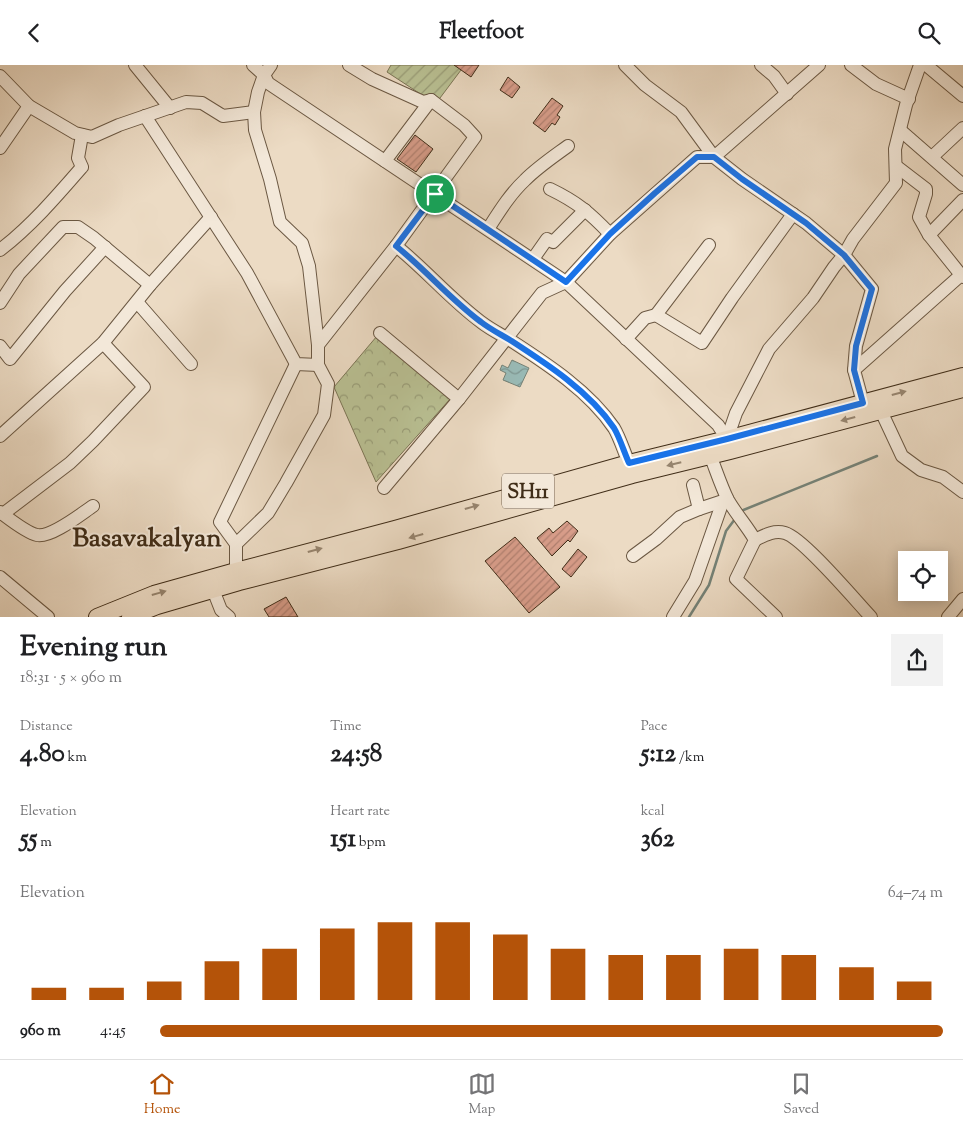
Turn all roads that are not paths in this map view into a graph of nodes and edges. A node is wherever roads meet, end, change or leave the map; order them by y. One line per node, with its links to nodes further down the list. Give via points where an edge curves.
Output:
1 (135, 65): 17 (street)
2 (253, 65): 10 (street)
3 (349, 65): 15 (street, via 423,102)
4 (625, 65): 25 (street, via 681,112)
5 (761, 65): 12 (street)
6 (819, 65): 12 (street)
7 (851, 65): 14 (street, via 876,84)
8 (920, 65): 14 (street)
9 (926, 65): 13 (street)
10 (267, 70): 18 (street); 27 (street, via 268,83)
11 (0, 76): 16 (street)
12 (787, 94): 25 (street)
13 (963, 96)
14 (908, 99): 21 (street)
15 (431, 100): 27 (street); 31 (street, via 475,137)
16 (29, 105): 22 (street); 24 (street)
17 (170, 108): 18 (street, via 186,102 202,103 223,116); 19 (street)
18 (254, 112): 55 (street, via 255,130 280,222 302,243 309,266)
19 (145, 116): 22 (street, via 92,137); 35 (street)
20 (963, 128): 26 (street)
21 (900, 130): 26 (street); 28 (street, via 895,149)
22 (82, 135): 42 (street, via 78,157 82,167)
23 (568, 146): 36 (street, via 525,180)
24 (0, 148)
25 (714, 157): 34 (street); 37 (street, via 697,157)
26 (932, 157): 29 (street)
27 (385, 161): 31 (street)
28 (896, 166): 38 (street, via 926,189 919,217); 43 (street, via 896,183)
29 (963, 185)
30 (550, 189): 33 (street, via 574,200)
31 (435, 194): 36 (street); 40 (street)
32 (962, 204): 38 (street)
33 (585, 210): 37 (street); 44 (street, via 552,242 547,239)
34 (793, 214): 43 (street); 50 (street, via 702,343)
35 (211, 217): 47 (street); 58 (street, via 247,273)
36 (488, 229): 44 (street)
37 (610, 234): 46 (street)
38 (929, 235): 45 (street)
39 (708, 245): 50 (street)
40 (396, 246): 52 (street, via 461,306); 55 (street)
41 (105, 247): 47 (street); 49 (street, via 78,227 64,227 19,274); 56 (street, via 10,359)
42 (0, 250)
43 (844, 255): 60 (street, via 872,289 856,346); 67 (street, via 813,298 769,349 736,413)
44 (533, 259): 46 (street)
45 (962, 276): 60 (street)
46 (566, 282): 52 (street, via 542,293); 53 (street)
47 (150, 285): 48 (street)
48 (137, 302): 54 (street); 57 (street)
49 (0, 303)
50 (656, 315): 53 (street, via 645,318)
51 (380, 333): 63 (street)
52 (506, 338): 63 (street); 69 (street, via 546,364 599,409 615,430)
53 (626, 339): 67 (street, via 718,425)
54 (102, 343): 66 (street); 76 (street, via 144,387 70,463)
55 (318, 345): 59 (street)
56 (0, 346)
57 (191, 364)
58 (296, 364): 59 (street); 78 (street, via 220,522)
59 (318, 365): 78 (street, via 328,384 324,415 268,513)
60 (854, 370): 64 (street)
61 (963, 376): 64 (main road, SH11, one-way to 61)
62 (963, 389): 65 (main road, SH11)
63 (459, 399): 71 (street)
64 (863, 403): 67 (main road, SH11)
65 (881, 411): 67 (main road, SH11, one-way to 67); 72 (street, via 902,456 921,471 943,477)
66 (0, 436)
67 (729, 445): 68 (main road, SH11); 69 (main road, SH11)
68 (710, 455): 74 (street); 81 (main road, SH11, one-way to 81, via 398,541)
69 (629, 463): 81 (main road, SH11, one-way to 69)
70 (693, 485): 75 (street)
71 (384, 489)
72 (963, 492)
73 (93, 506): 76 (street, via 48,535 40,536)
74 (732, 507): 75 (street); 77 (street); 88 (street)
75 (699, 509): 79 (street, via 680,517)
76 (2, 513)
77 (755, 539): 84 (street, via 736,579); 89 (street, via 773,531 786,533 804,546)
78 (236, 544): 81 (street)
79 (633, 556)
80 (0, 577): 85 (street)
81 (238, 577): 82 (main road, SH11)
82 (211, 585): 83 (street); 86 (main road, SH11, one-way to 82, via 154,594); 87 (main road, SH11)
83 (222, 615)
84 (775, 616)
85 (48, 617)
86 (97, 617)
87 (130, 617)
88 (673, 617)
89 (871, 617)

